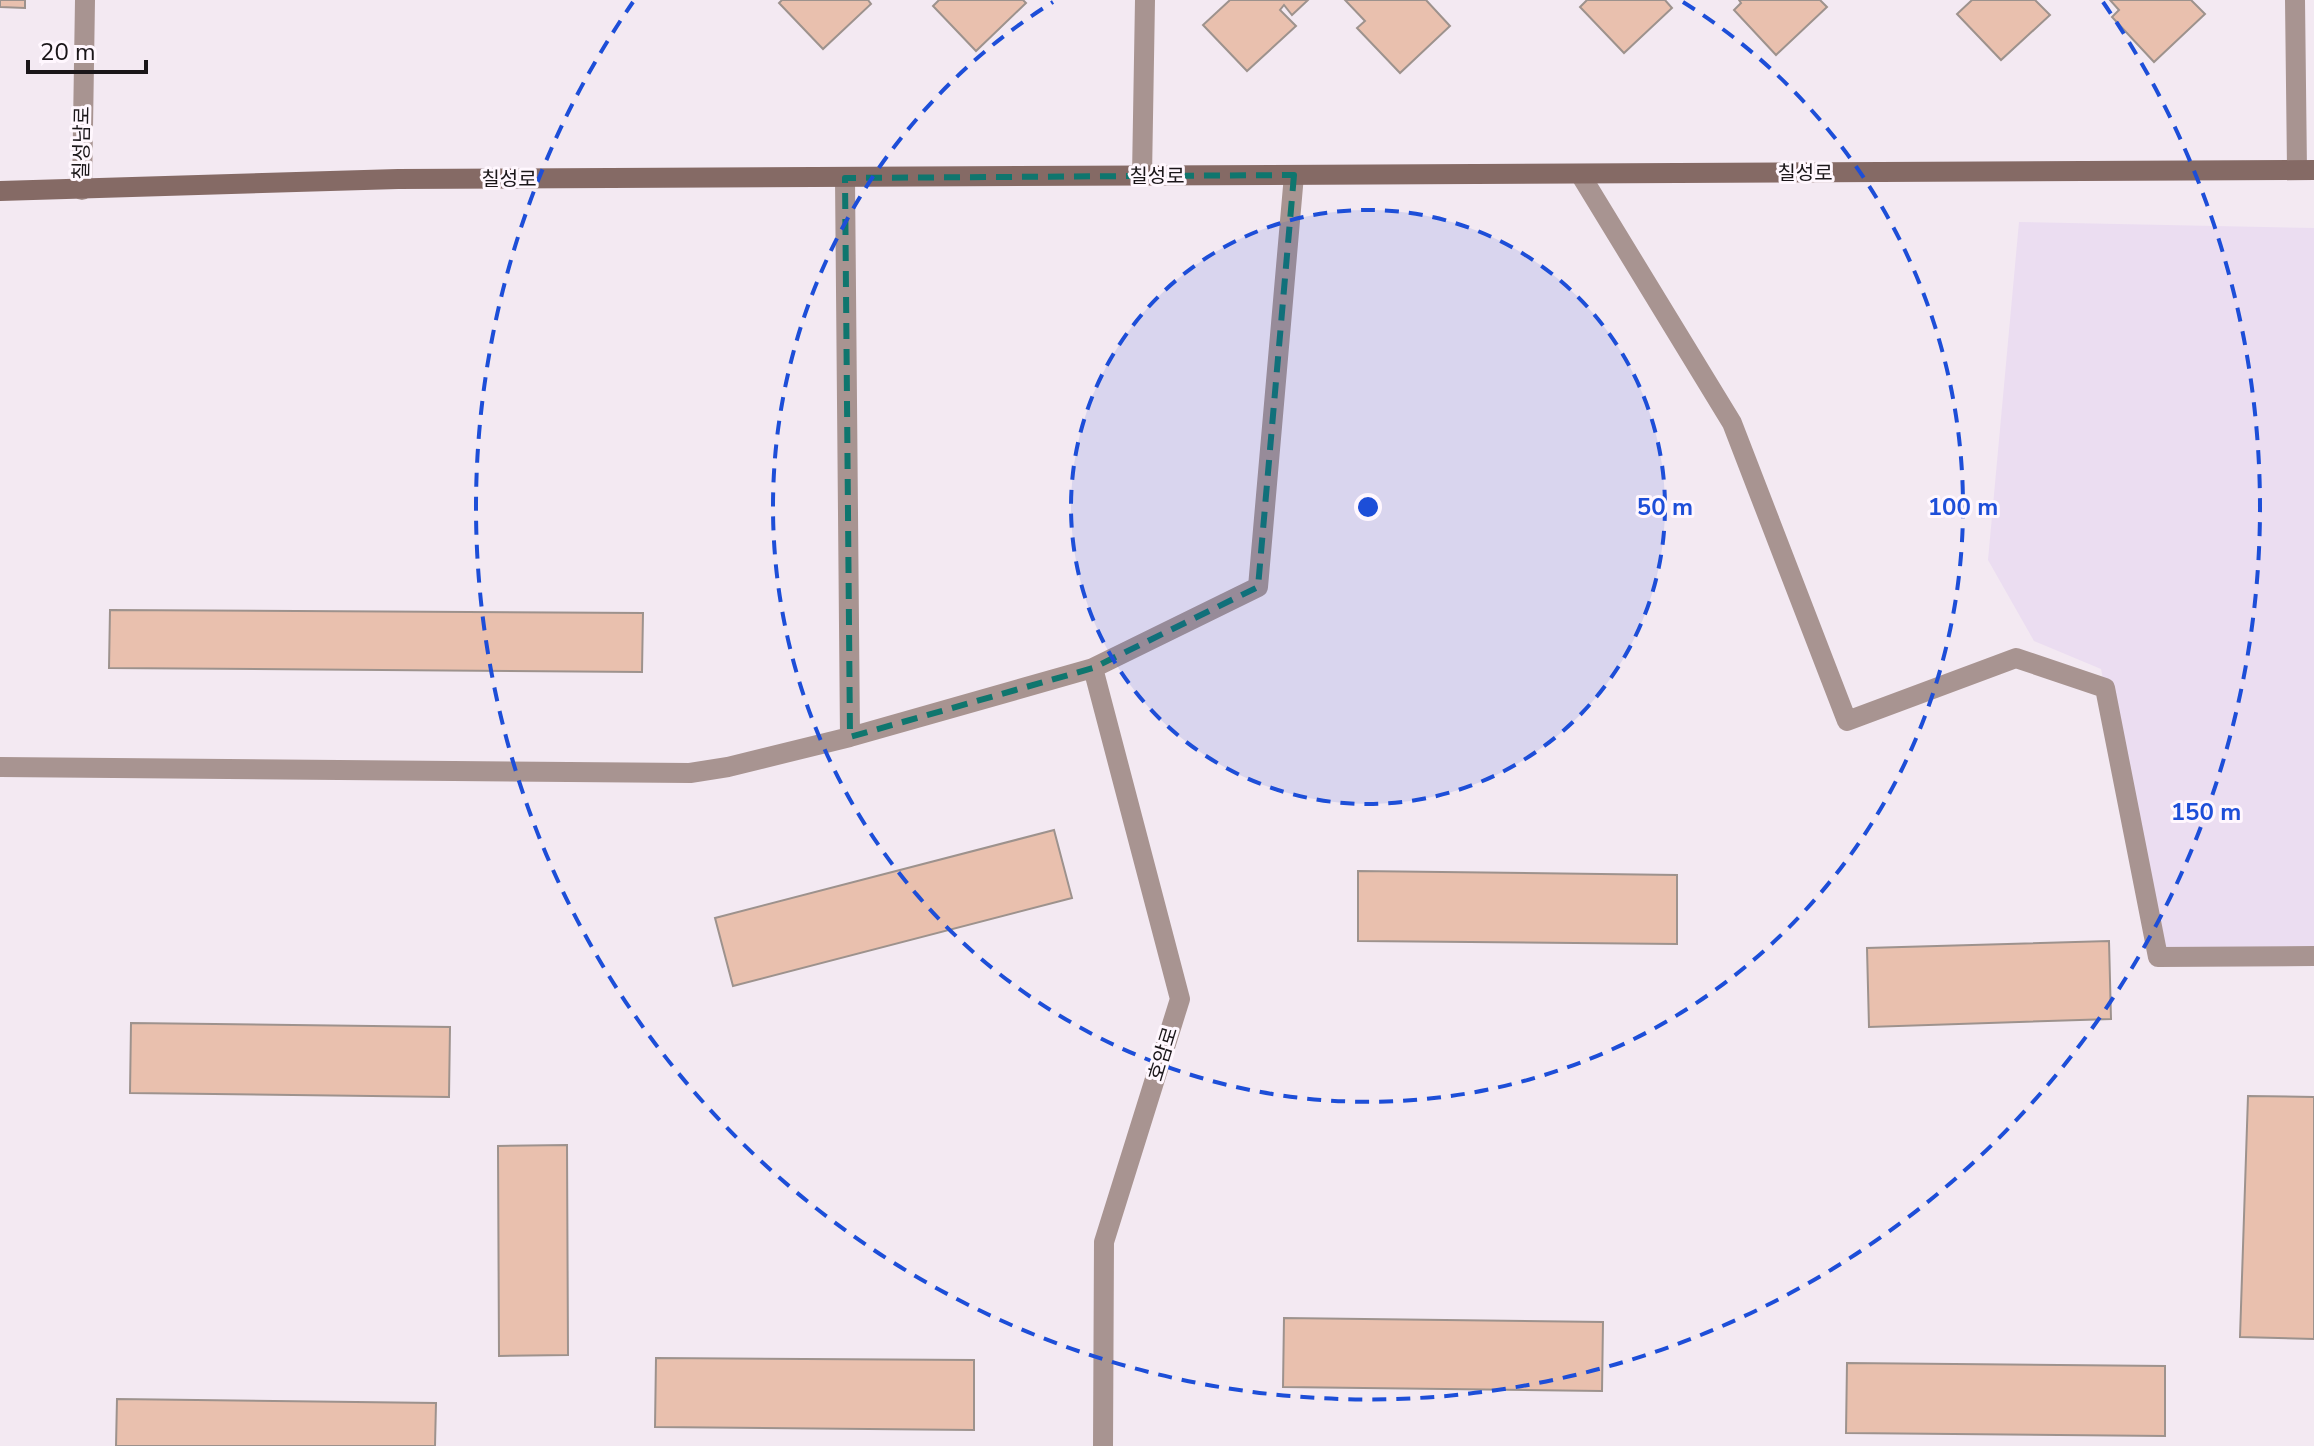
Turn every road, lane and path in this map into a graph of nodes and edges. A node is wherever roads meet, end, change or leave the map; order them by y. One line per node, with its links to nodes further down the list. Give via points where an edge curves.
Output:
1 (85, 0): 9 (street, 칠성남로)
2 (1145, 0): 7 (street)
3 (2295, 0): 4 (street)
4 (2306, 170): 5 (street, 칠성로)
5 (1580, 174): 6 (street, 칠성로); 14 (street, via 1732,423 1847,721 2016,658 2105,688 2158,957)
6 (1294, 175): 7 (street, 칠성로); 11 (street, via 1258,587)
7 (1142, 176): 8 (street, 칠성로)
8 (845, 178): 9 (street, 칠성로, via 398,179); 12 (street)
9 (82, 190): 10 (street, 칠성로)
10 (0, 191)
11 (1093, 668): 12 (street); 15 (street, 호암로, via 1180,999 1104,1242)
12 (850, 737): 13 (street, via 690,773)
13 (0, 767)
14 (2314, 956)
15 (1103, 1446)

